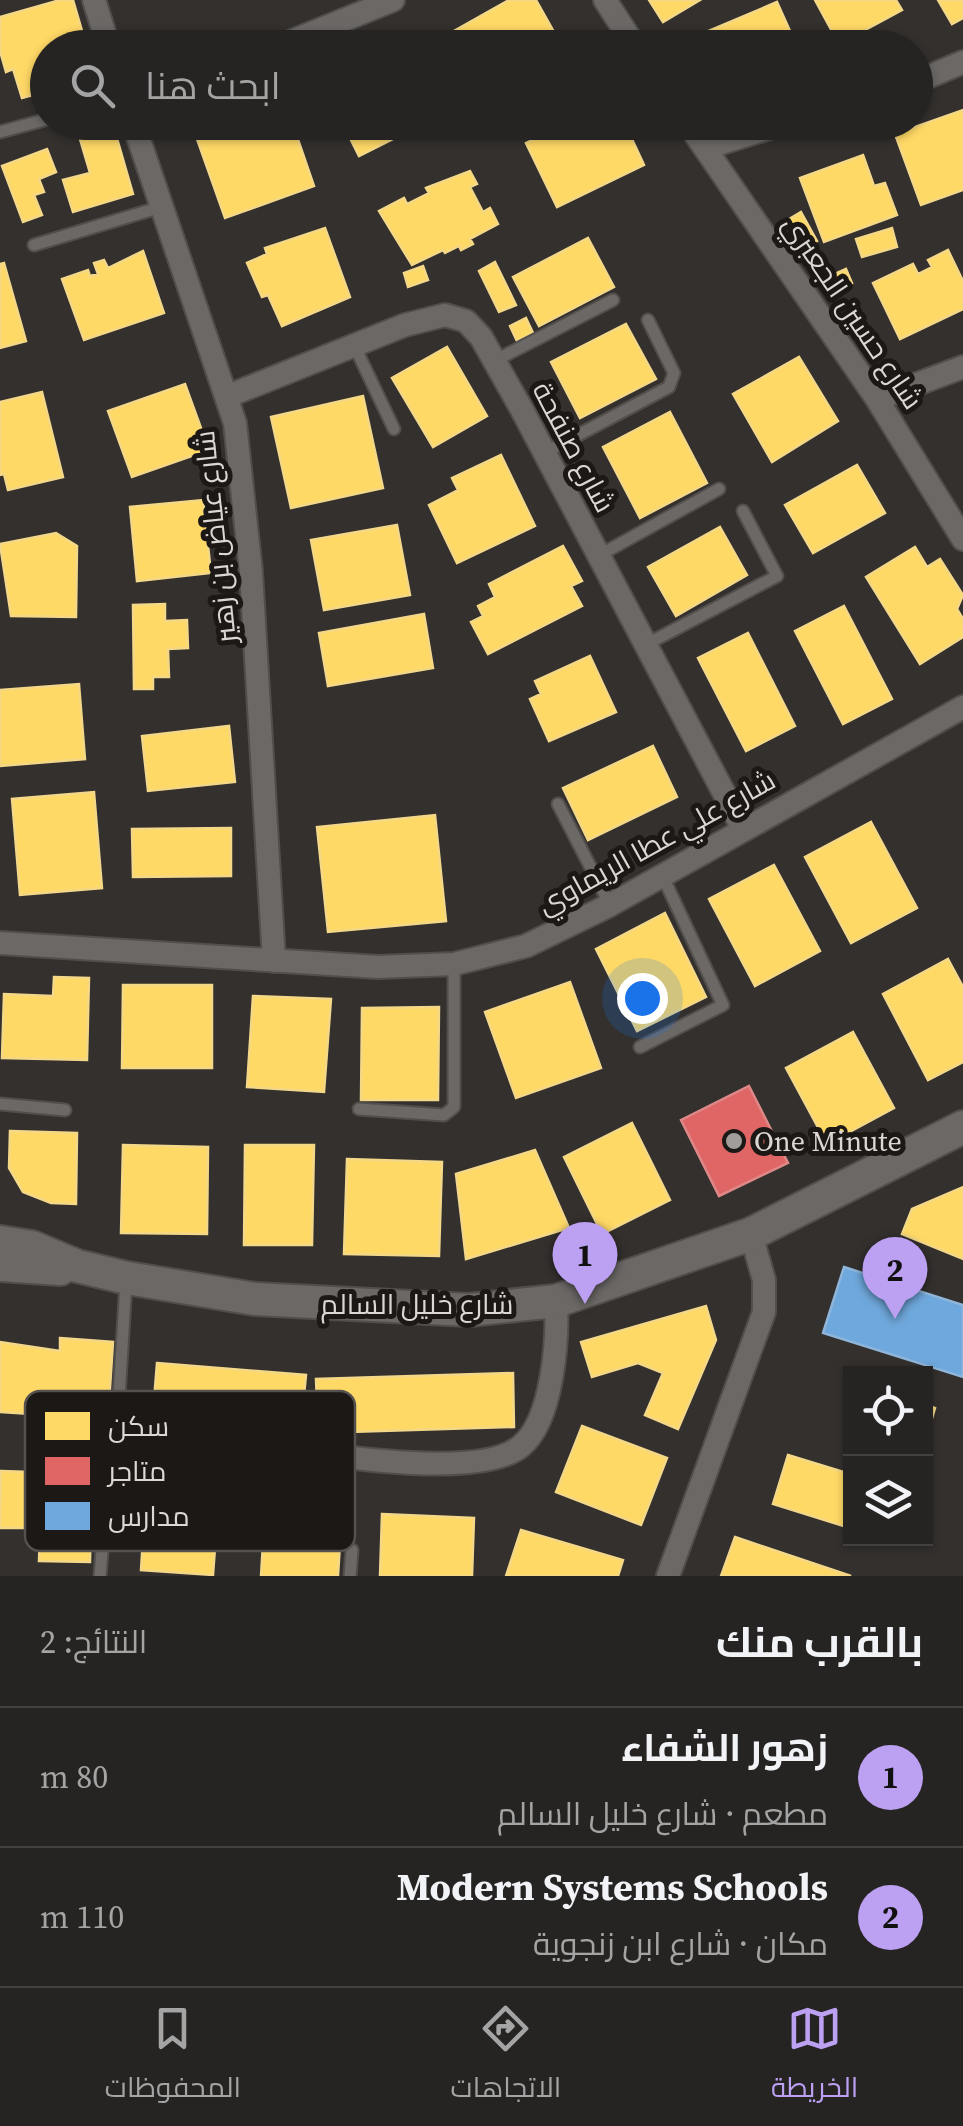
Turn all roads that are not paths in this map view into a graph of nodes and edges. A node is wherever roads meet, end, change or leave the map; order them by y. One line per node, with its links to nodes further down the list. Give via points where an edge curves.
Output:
1 (94, 0): 4 (street)
2 (392, 0): 5 (street)
3 (605, 0): 6 (street)
4 (103, 30)
5 (319, 30)
6 (624, 30)
7 (963, 62): 8 (street)
8 (933, 75)
9 (30, 124): 10 (lane)
10 (0, 132)
11 (139, 140): 15 (street, شارع عياض بن زهير)
12 (699, 140): 14 (street, شارع حسين الجعبري)
13 (731, 140): 14 (street)
14 (705, 148): 23 (street, شارع حسين الجعبري)
15 (161, 207): 16 (lane); 22 (street, شارع عياض بن زهير)
16 (34, 245)
17 (612, 300): 20 (lane)
18 (648, 320): 25 (lane, via 674,373 669,387)
19 (354, 345): 20 (street, شارع صنفحة, via 444,315 473,328); 22 (street, شارع صنفحة); 24 (lane)
20 (494, 362): 25 (street, شارع صنفحة)
21 (963, 367): 23 (street)
22 (228, 396): 37 (street, شارع عياض بن زهير, via 251,572)
23 (877, 399): 28 (street, شارع حسين الجعبري)
24 (394, 430)
25 (544, 453): 29 (street, شارع صنفحة)
26 (719, 489): 29 (lane)
27 (743, 510): 30 (lane, via 778,576)
28 (963, 539)
29 (598, 556): 30 (street, شارع صنفحة)
30 (645, 645): 33 (street, شارع صنفحة)
31 (963, 707): 33 (street, شارع علي عطا الريماوي)
32 (558, 804): 35 (lane)
33 (743, 828): 34 (street, شارع علي عطا الريماوي)
34 (663, 877): 35 (street, شارع علي عطا الريماوي); 39 (lane, via 723,1005)
35 (610, 906): 38 (street, شارع علي عطا الريماوي, via 526,946)
36 (0, 943): 37 (street, شارع علي عطا الريماوي)
37 (274, 961): 38 (street, شارع علي عطا الريماوي)
38 (454, 964): 41 (lane, via 454,1107 444,1115)
39 (640, 1047)
40 (0, 1104): 42 (lane)
41 (359, 1109)
42 (66, 1110)
43 (963, 1127): 44 (street, شارع خليل السالم)
44 (750, 1234): 49 (street, شارع خليل السالم); 56 (street, via 764,1280 764,1312)
45 (0, 1242): 47 (street, شارع خليل السالم, via 57,1254)
46 (0, 1265): 47 (street, شارع خليل السالم)
47 (77, 1266): 48 (street, شارع خليل السالم)
48 (126, 1278): 49 (street, شارع خليل السالم, via 255,1299 359,1306 469,1310); 50 (lane)
49 (556, 1301): 51 (street, via 558,1344 526,1442 509,1453 458,1461)
50 (119, 1391)
51 (355, 1458)
52 (102, 1551): 54 (lane)
53 (352, 1551): 55 (lane)
54 (100, 1576)
55 (350, 1576)
56 (668, 1576)

